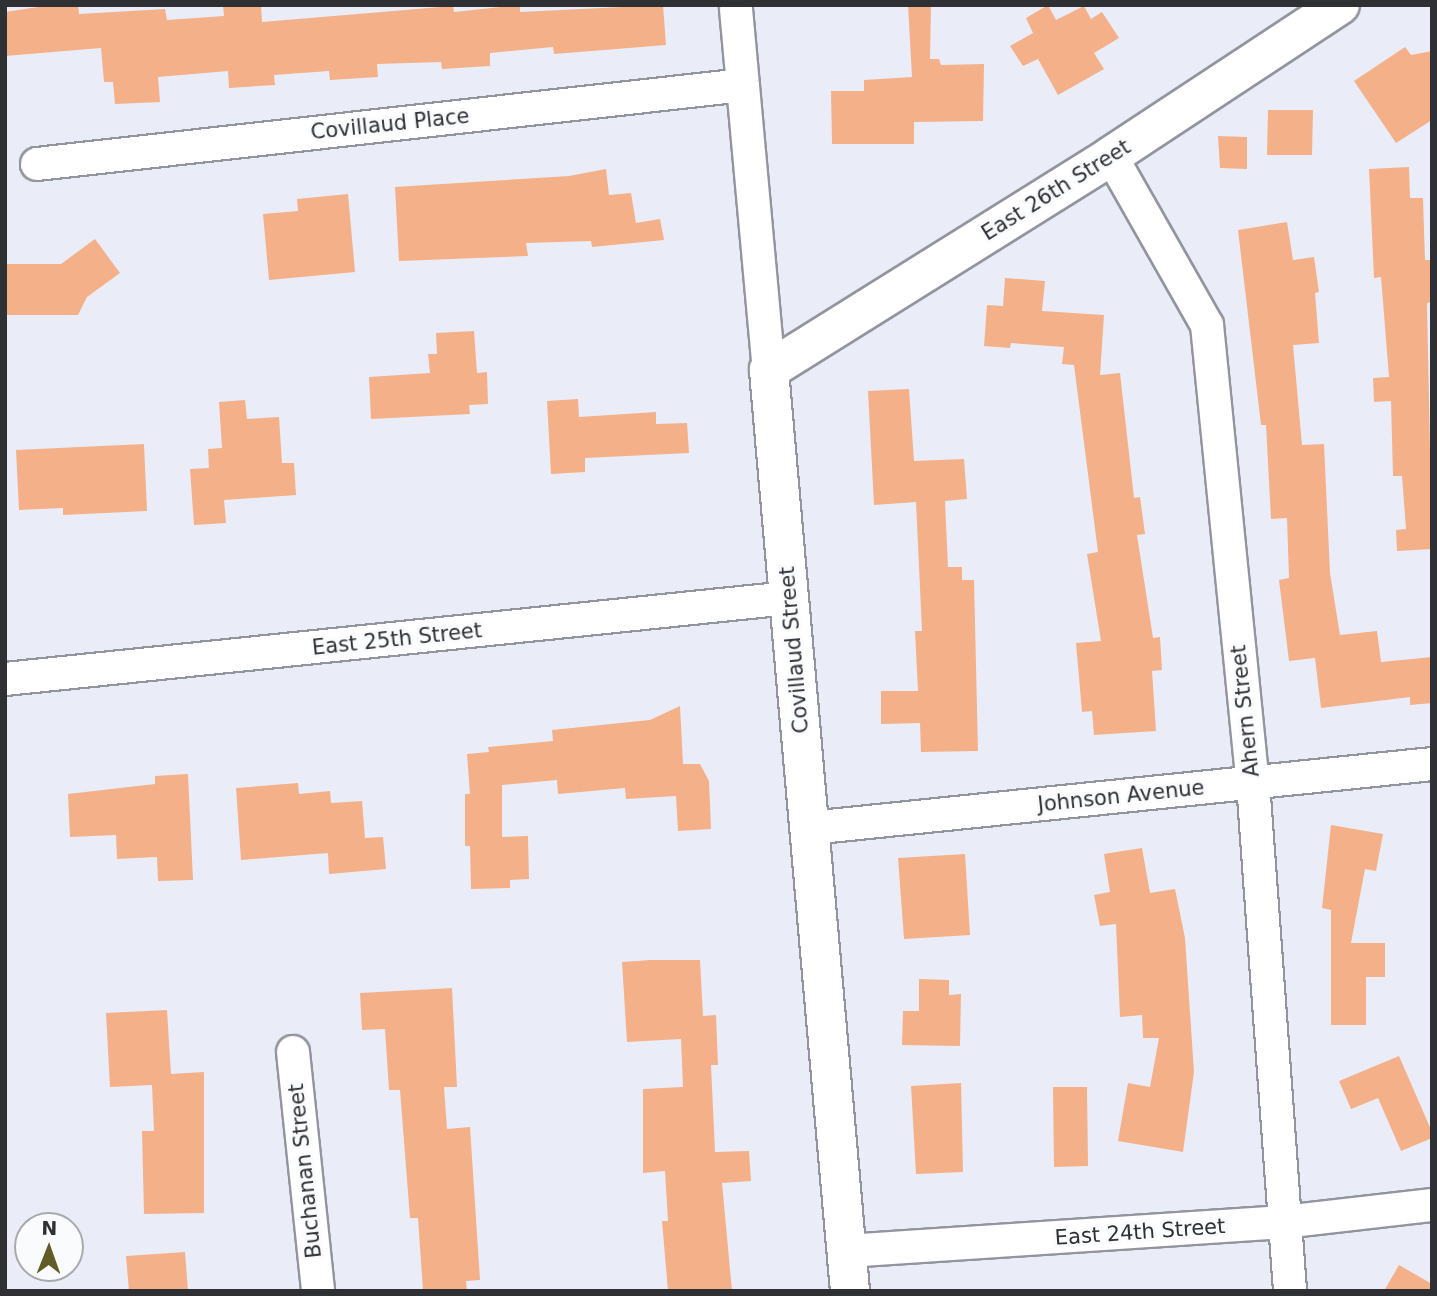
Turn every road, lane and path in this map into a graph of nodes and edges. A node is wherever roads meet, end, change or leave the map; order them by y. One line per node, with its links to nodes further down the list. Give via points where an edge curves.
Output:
1 (1340, 5): 4 (street, East 26th Street)
2 (736, 9): 3 (street, Covillaud Street)
3 (743, 85): 5 (street, Covillaud Place); 6 (street, Covillaud Street)
4 (1111, 156): 6 (street, East 26th Street); 10 (street, Ahern Street, via 1207,325)
5 (37, 164)
6 (769, 370): 7 (street, Covillaud Street)
7 (789, 598): 8 (street, East 25th Street); 11 (street, Covillaud Street)
8 (5, 679)
9 (1432, 764): 10 (street, Johnson Avenue)
10 (1252, 783): 11 (street, Johnson Avenue); 14 (street, Ahern Street)
11 (810, 828): 15 (street, Covillaud Street)
12 (293, 1052): 16 (street, Buchanan Street)
13 (1432, 1205): 14 (street, East 24th Street)
14 (1283, 1222): 15 (street, East 24th Street); 18 (street, Ahern Street)
15 (847, 1251): 17 (street, Covillaud Street)
16 (318, 1291)
17 (850, 1291)
18 (1290, 1291)

